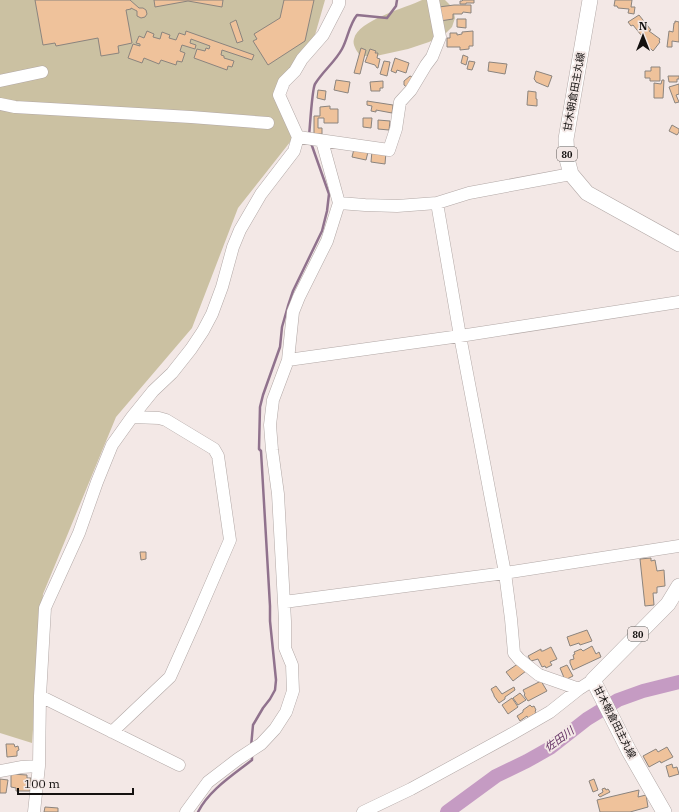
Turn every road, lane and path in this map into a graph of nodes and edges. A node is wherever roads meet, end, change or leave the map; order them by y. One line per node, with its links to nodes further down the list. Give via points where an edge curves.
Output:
1 (339, 0): 8 (street, via 323,35 284,82 279,95)
2 (433, 0): 9 (street, via 440,37 432,57 400,102 396,129 389,150)
3 (590, 0): 10 (main road, 甘木朝倉田主丸線 / 80, via 566,139)
4 (42, 72): 5 (street)
5 (0, 81)
6 (0, 104): 7 (street)
7 (268, 123)
8 (298, 137): 9 (street); 17 (street, via 294,151 261,194 240,230 222,287 203,331 172,373)
9 (322, 141): 11 (street)
10 (571, 174): 12 (street, via 469,193); 13 (main road, 80, via 587,193)
11 (339, 203): 12 (street, via 397,206); 16 (street, via 327,241 293,312)
12 (437, 203): 15 (street)
13 (679, 244)
14 (679, 302): 15 (street)
15 (460, 336): 16 (street); 19 (street)
16 (288, 360): 21 (street, via 273,400 270,425 278,494)
17 (132, 417): 25 (street, via 112,445 79,532 46,608); 26 (street, via 166,420 214,449 218,456 230,540 170,677)
18 (679, 546): 19 (street)
19 (505, 573): 21 (street); 24 (street, via 514,653 539,675)
20 (679, 586): 22 (main road, 甘木朝倉田主丸線 / 80)
21 (284, 602): 31 (street, via 285,648 292,665 293,691 286,712 262,744 208,782)
22 (674, 604): 23 (main road, 甘木朝倉田主丸線 / 80)
23 (596, 684): 24 (street); 33 (main road, 甘木朝倉田主丸線, via 629,751)
24 (579, 689): 32 (street, via 550,712 510,735)
25 (40, 696): 26 (street); 28 (street)
26 (112, 732): 27 (street)
27 (180, 764)
28 (39, 766): 29 (street); 30 (street)
29 (0, 772)
30 (34, 812)
31 (186, 812)
32 (363, 812)
33 (664, 812)

